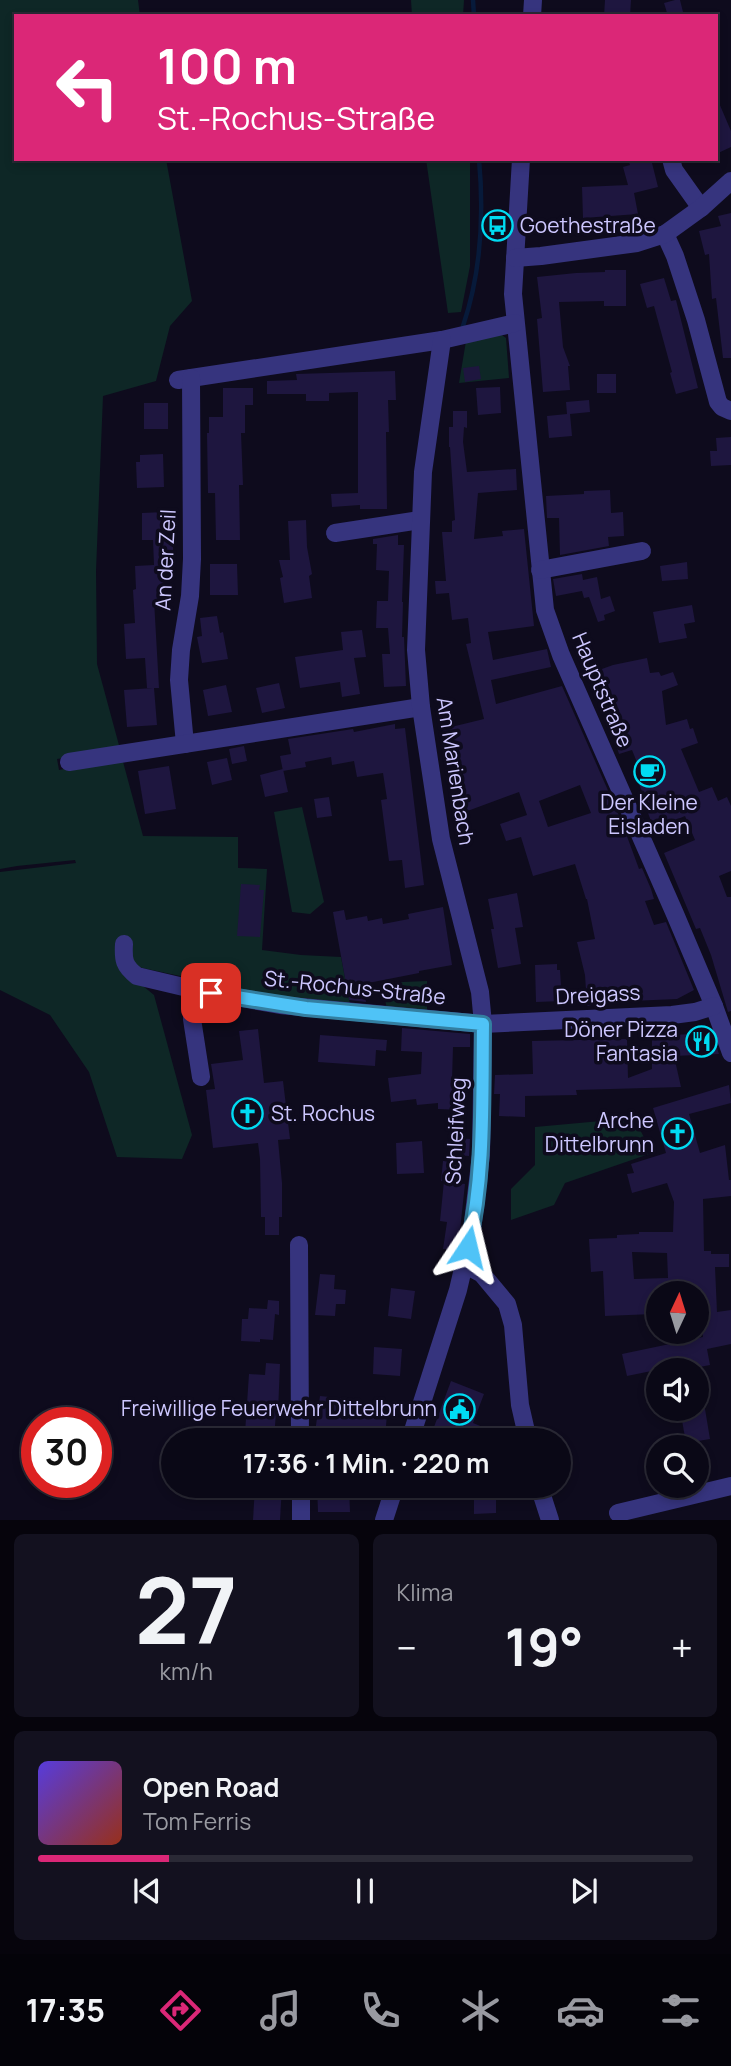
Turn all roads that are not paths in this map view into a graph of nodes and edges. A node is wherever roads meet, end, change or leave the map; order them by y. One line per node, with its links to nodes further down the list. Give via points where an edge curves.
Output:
1 (521, 161): 6 (street, Hauptstraße)
2 (672, 161): 4 (street)
3 (731, 181): 4 (street)
4 (701, 208): 5 (street)
5 (665, 234): 6 (street, via 637,243); 9 (street, via 696,320 718,402)
6 (515, 258): 7 (street, Hauptstraße)
7 (515, 323): 8 (street, An der Zeil); 13 (street, Hauptstraße)
8 (442, 340): 10 (street, Am Marienbach); 15 (street, An der Zeil, via 184,379 192,559 179,680)
9 (731, 411)
10 (420, 520): 11 (street); 14 (street, Am Marienbach, via 416,650)
11 (335, 533)
12 (642, 551): 13 (street)
13 (540, 570): 19 (street, Hauptstraße, via 545,610 561,655)
14 (421, 707): 15 (street); 20 (street, Am Marienbach, via 441,839 480,992)
15 (185, 744): 16 (street)
16 (69, 762)
17 (124, 944): 18 (street, St.-Rochus-Straße, via 125,966 137,976)
18 (192, 989): 20 (street, St.-Rochus-Straße, via 280,1005); 23 (street)
19 (714, 1006): 20 (street, Dreigass, via 672,1015); 21 (street, Hauptstraße)
20 (483, 1024): 25 (street, Schleifweg, via 481,1155)
21 (727, 1024): 22 (street, Hauptstraße)
22 (731, 1053)
23 (201, 1077)
24 (299, 1245): 26 (street)
25 (464, 1264): 27 (street, Schleifweg); 28 (street, via 482,1273 507,1304)
26 (300, 1428)
27 (414, 1428)
28 (525, 1428)
29 (731, 1486): 33 (street)
30 (301, 1498): 35 (street)
31 (392, 1498): 34 (street)
32 (543, 1498): 36 (street)
33 (618, 1513)
34 (386, 1519)
35 (301, 1520)
36 (550, 1520)

